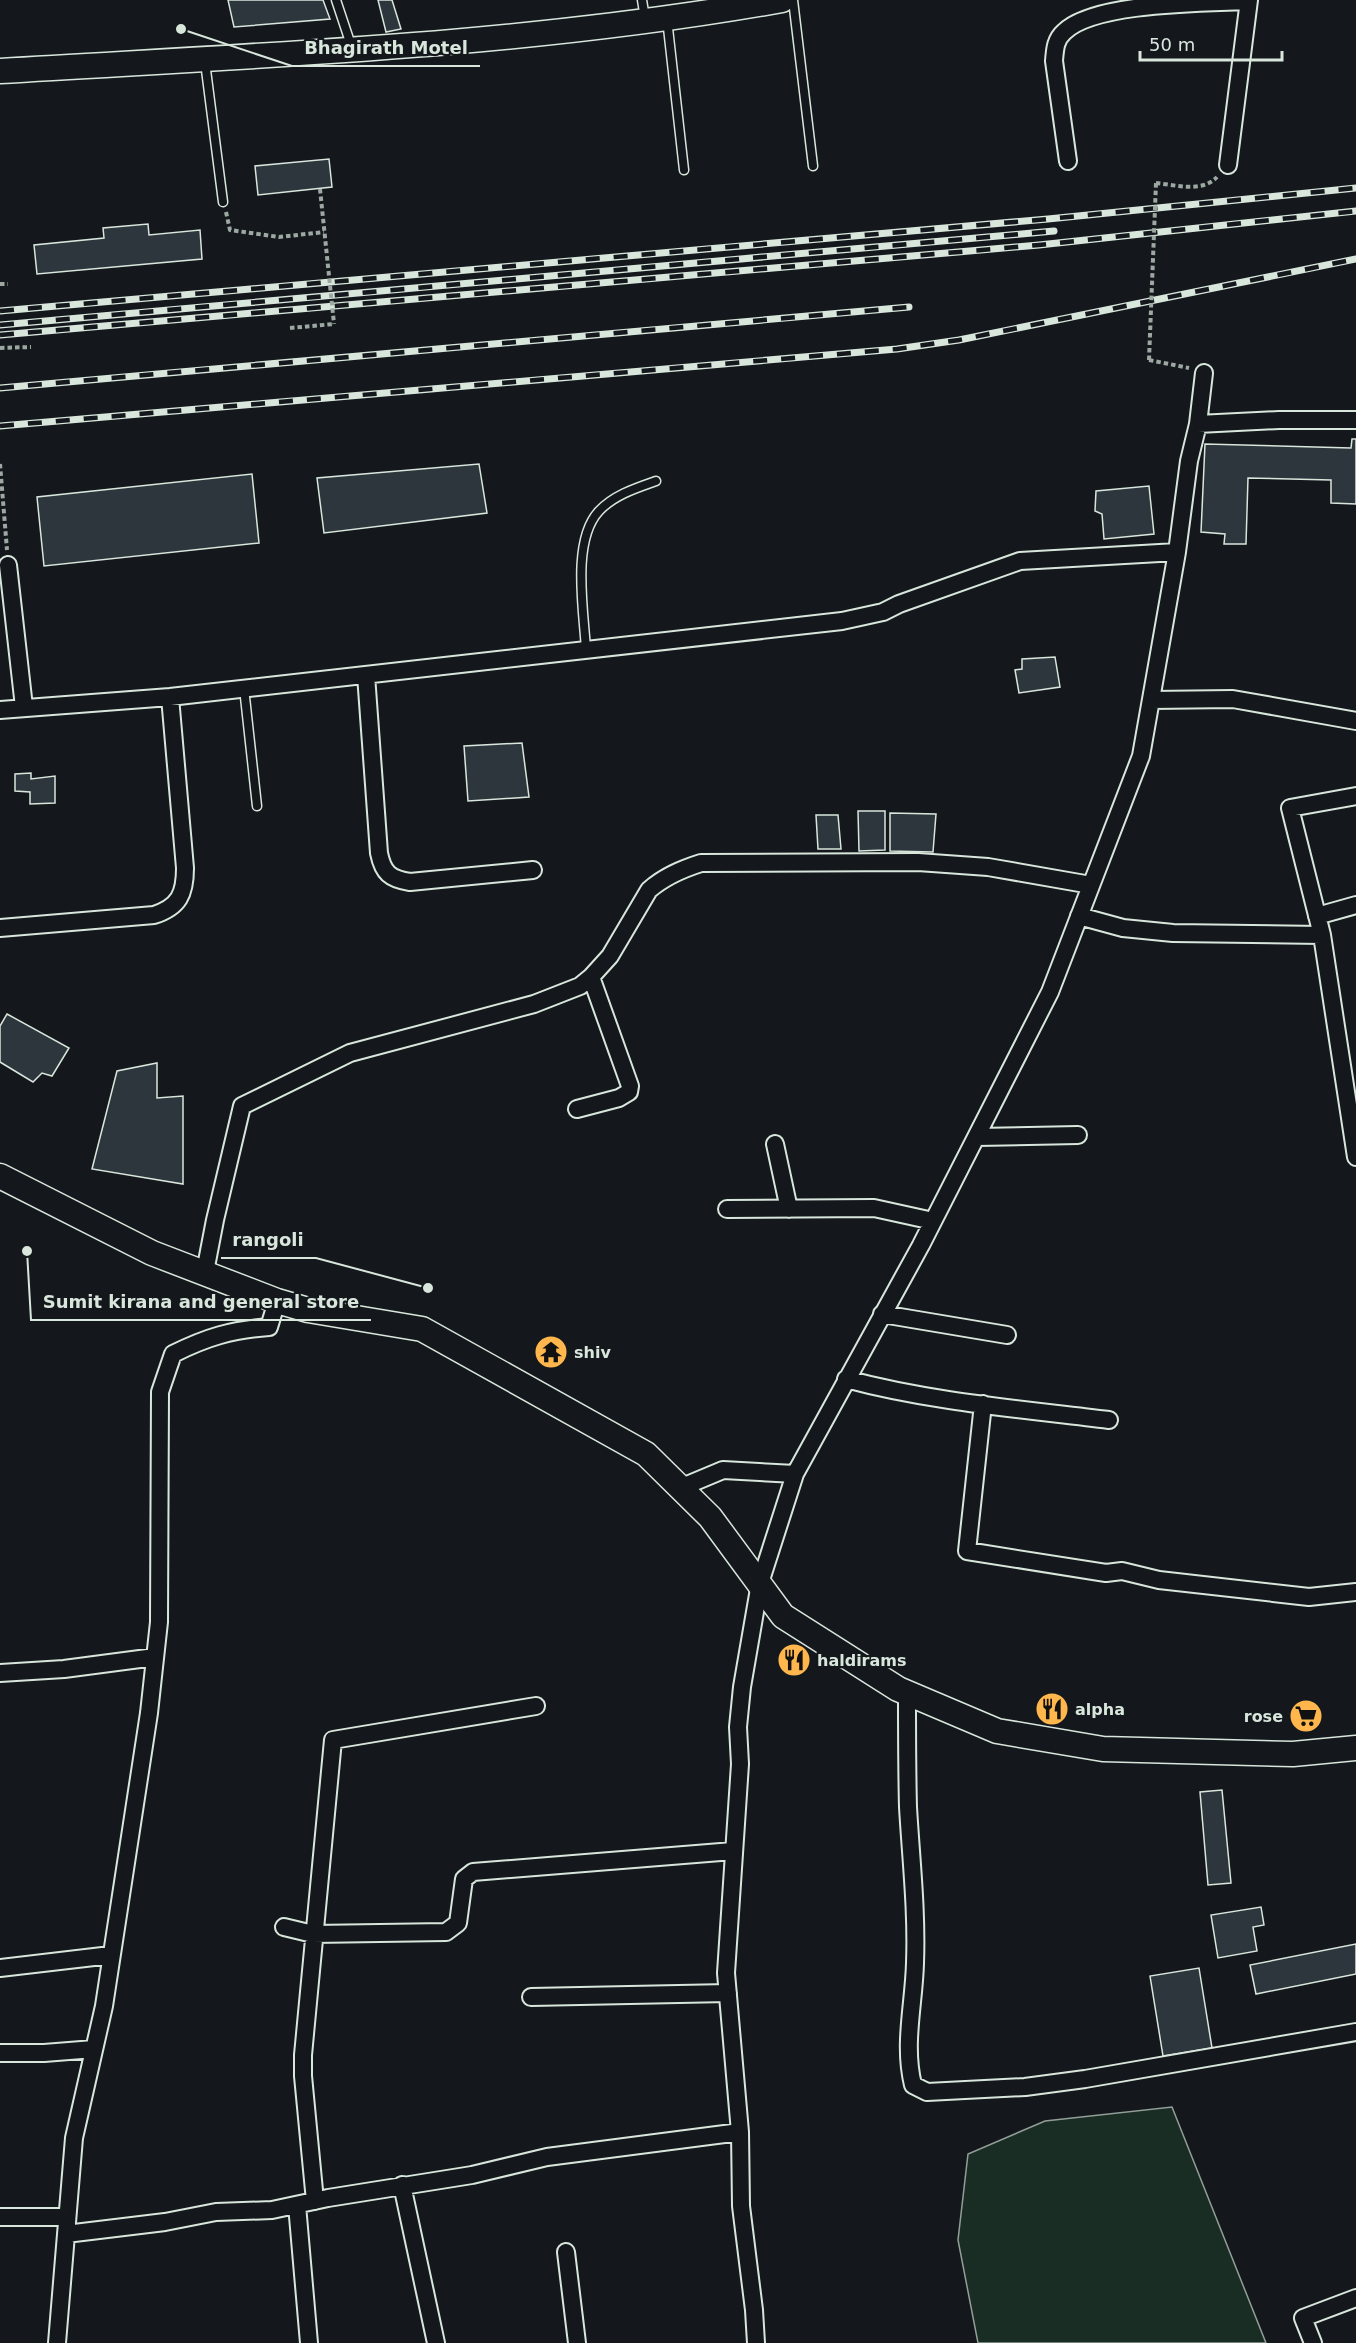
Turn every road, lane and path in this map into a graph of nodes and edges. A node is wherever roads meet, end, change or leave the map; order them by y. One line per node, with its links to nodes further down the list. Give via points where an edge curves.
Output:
1 (336, 0): 6 (lane)
2 (782, 0): 5 (main road)
3 (793, 0): 11 (lane)
4 (1249, 0): 9 (street, via 1141,7 1089,19 1063,32 1055,45 1054,61); 10 (street)
5 (651, 13): 6 (main road, via 592,29); 12 (lane)
6 (353, 51): 7 (main road)
7 (204, 59): 8 (main road); 14 (lane)
8 (0, 71)
9 (1068, 161)
10 (1228, 165): 21 (path, bridge, via 1212,183 1199,187 1156,183 1149,360)
11 (813, 166)
12 (684, 170)
13 (320, 189): 15 (path, bridge)
14 (223, 202): 15 (path, via 230,230 279,237)
15 (324, 232): 18 (path, bridge, via 334,324)
16 (0, 284): 17 (path)
17 (8, 284)
18 (290, 328)
19 (31, 347): 20 (path)
20 (0, 348)
21 (1204, 373): 23 (street)
22 (1356, 420): 23 (street)
23 (1198, 424): 26 (street)
24 (0, 464): 27 (path)
25 (656, 481): 28 (lane, via 616,498 599,511 589,527 582,575)
26 (1177, 552): 28 (street, via 1020,561 883,612 842,621); 32 (street)
27 (8, 566): 33 (street)
28 (586, 650): 29 (street)
29 (366, 675): 30 (street); 38 (street, via 379,853 387,874 410,882)
30 (244, 688): 31 (street); 37 (lane)
31 (170, 697): 33 (street); 43 (street, via 185,868 181,896 154,915)
32 (1151, 700): 35 (street, via 1233,699); 39 (street, via 1141,756)
33 (24, 707): 34 (street)
34 (0, 710)
35 (1356, 721)
36 (1356, 796): 42 (street, via 1290,808)
37 (257, 806)
38 (533, 870)
39 (1091, 885): 41 (street); 45 (street, via 988,867 918,862 701,863 679,870 649,890 610,956)
40 (1356, 905): 42 (street)
41 (1079, 916): 44 (street, via 1123,928 1173,933); 48 (street, via 1050,992)
42 (1317, 916): 44 (street)
43 (0, 928)
44 (1322, 935): 50 (street)
45 (591, 977): 46 (street, via 630,1086 629,1092 619,1098); 55 (street, via 534,1004 350,1053 242,1106)
46 (576, 1109)
47 (1078, 1135): 48 (street)
48 (977, 1137): 54 (street)
49 (775, 1144): 53 (street)
50 (1356, 1157)
51 (0, 1176): 55 (main road, via 152,1253)
52 (727, 1209): 53 (street)
53 (789, 1209): 54 (street, via 874,1208)
54 (933, 1221): 57 (street)
55 (205, 1272): 56 (main road)
56 (277, 1301): 63 (main road, via 422,1329 646,1454); 66 (street, via 269,1327 206,1338 173,1354 160,1392 159,1622)
57 (882, 1314): 58 (street); 59 (street)
58 (1007, 1335)
59 (846, 1379): 60 (street, via 885,1390); 62 (street)
60 (984, 1404): 61 (street); 65 (street, via 967,1551 1106,1573 1122,1571 1159,1580 1298,1596)
61 (1109, 1420)
62 (795, 1474): 63 (street, via 723,1470); 64 (street)
63 (680, 1488): 64 (main road, via 710,1517)
64 (760, 1583): 68 (main road, via 783,1616); 71 (street, via 742,1687)
65 (1356, 1592)
66 (155, 1657): 67 (street); 74 (street)
67 (0, 1673)
68 (907, 1693): 70 (main road, via 997,1731 1103,1749 1293,1754); 78 (street, via 908,1809 915,1903 909,2037 913,2085 927,2092 1025,2087)
69 (536, 1706): 73 (street, via 333,1740)
70 (1356, 1748)
71 (733, 1851): 73 (street, via 473,1872 464,1879 458,1923 446,1932); 76 (street)
72 (284, 1927): 73 (street)
73 (313, 1934): 83 (street, via 303,2076)
74 (111, 1955): 75 (street); 79 (street)
75 (0, 1968)
76 (728, 1993): 77 (street); 81 (street)
77 (531, 1997)
78 (1356, 2032)
79 (94, 2049): 80 (street); 86 (street, via 74,2138)
80 (0, 2053)
81 (740, 2132): 82 (street, via 547,2157); 94 (street, via 741,2206)
82 (402, 2186): 83 (street); 92 (street)
83 (315, 2201): 84 (street)
84 (297, 2205): 87 (street, via 216,2212); 91 (street)
85 (0, 2217): 86 (street)
86 (67, 2217): 87 (street)
87 (66, 2234): 90 (street)
88 (566, 2252): 93 (street)
89 (1356, 2298): 95 (street, via 1303,2318)
90 (57, 2343)
91 (309, 2343)
92 (436, 2343)
93 (577, 2343)
94 (756, 2343)
95 (1312, 2343)

